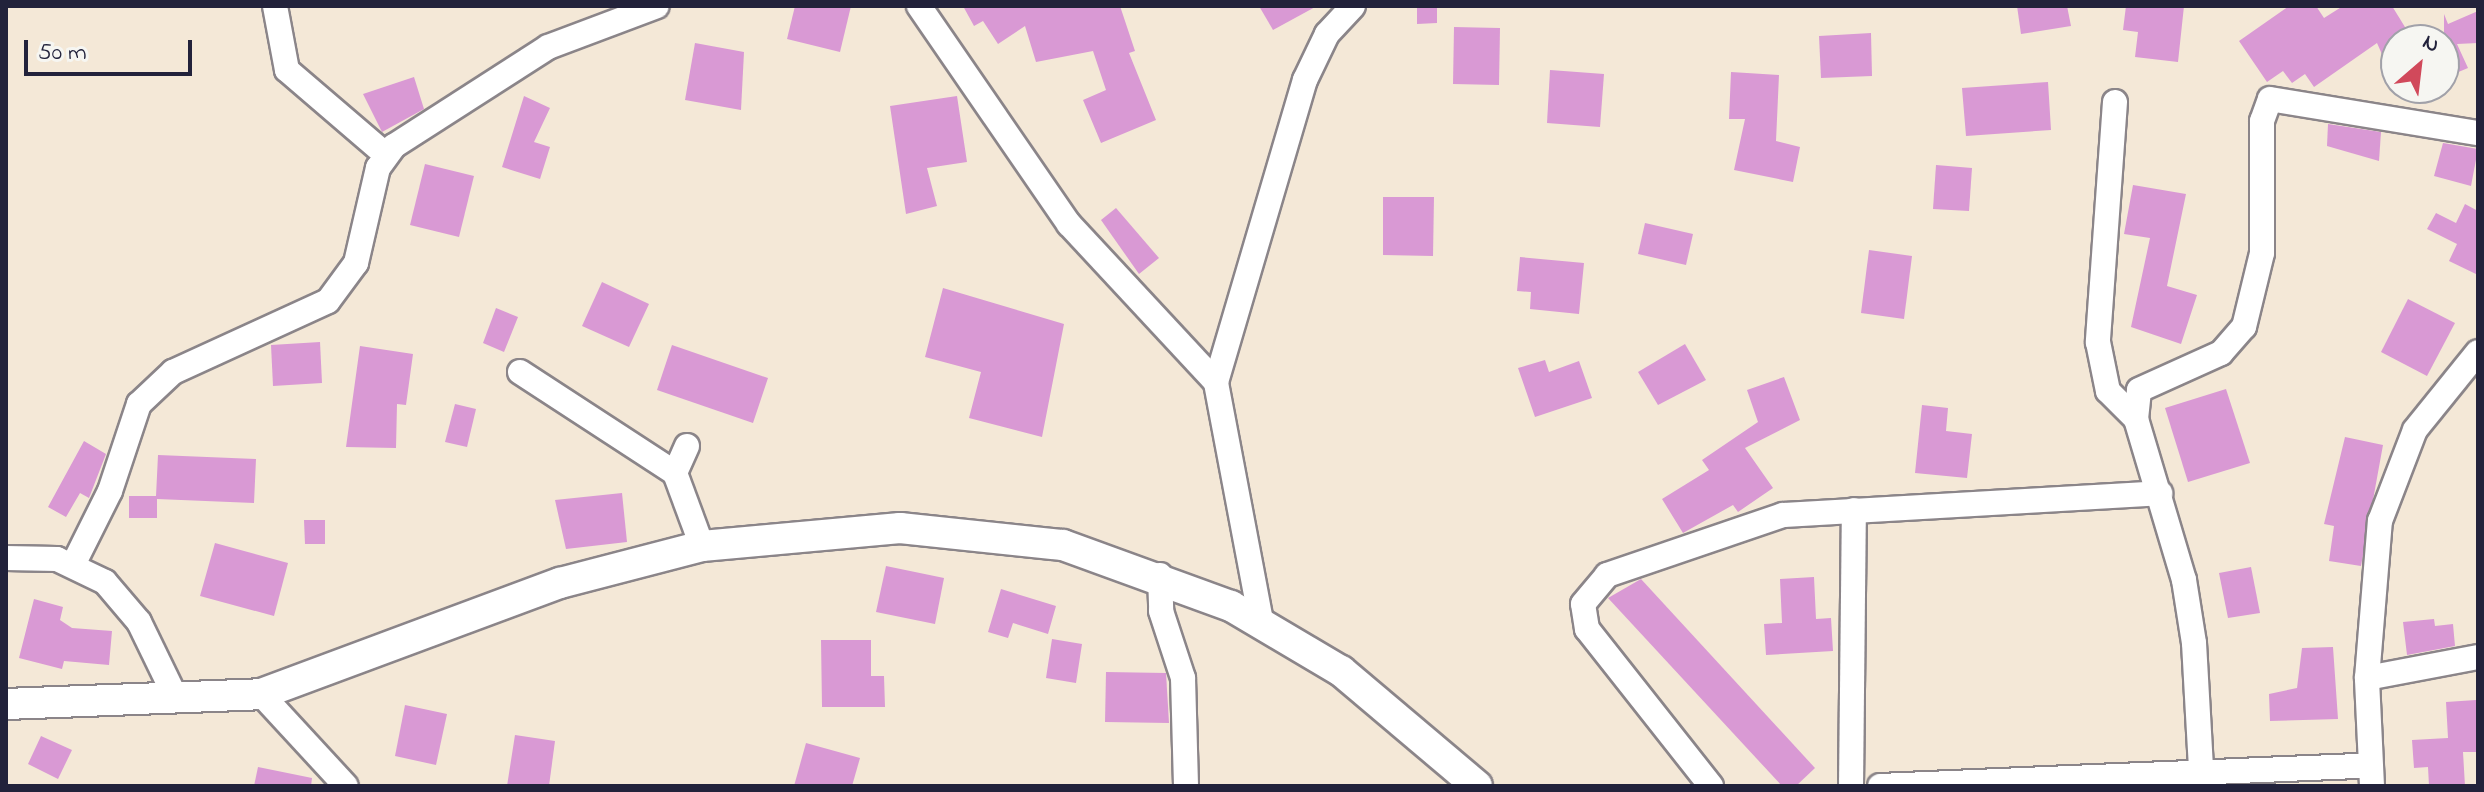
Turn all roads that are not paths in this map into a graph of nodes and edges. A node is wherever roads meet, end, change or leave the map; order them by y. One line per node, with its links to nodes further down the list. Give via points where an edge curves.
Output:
1 (275, 6): 7 (street, via 287,70)
2 (657, 6): 7 (street, via 548,47)
3 (919, 6): 10 (street, via 1069,224)
4 (1353, 6): 10 (street, via 1327,34 1305,80)
5 (2115, 102): 11 (street, via 2098,342 2108,391)
6 (2478, 133): 11 (street, via 2452,134 2308,100 2268,101 2262,253 2244,327 2221,353 2144,384)
7 (386, 155): 18 (street, via 356,263 328,301 173,372 139,404 110,491)
8 (2478, 352): 22 (street, via 2433,400 2388,490 2373,567)
9 (520, 372): 13 (street)
10 (1216, 382): 20 (street)
11 (2136, 419): 14 (street)
12 (687, 446): 13 (street)
13 (675, 473): 16 (street)
14 (2160, 493): 15 (street); 27 (street, via 2194,643)
15 (1854, 510): 32 (street, via 1783,515 1695,539 1607,575 1586,594 1587,629); 33 (street)
16 (702, 546): 19 (street, via 820,531 930,530 1063,545); 24 (street, via 560,583)
17 (6, 558): 18 (street)
18 (74, 563): 23 (street, via 105,582 139,622)
19 (1160, 575): 20 (street); 30 (street, via 1161,611 1183,678)
20 (1261, 621): 31 (street, via 1341,671)
21 (2478, 657): 22 (street)
22 (2367, 678): 26 (street)
23 (173, 692): 24 (street); 25 (street)
24 (261, 694): 29 (street)
25 (6, 704)
26 (2372, 776): 27 (street)
27 (2202, 779): 28 (street)
28 (2028, 781): 34 (street)
29 (346, 786)
30 (1186, 786)
31 (1477, 786)
32 (1711, 786)
33 (1851, 786)
34 (1880, 786)

